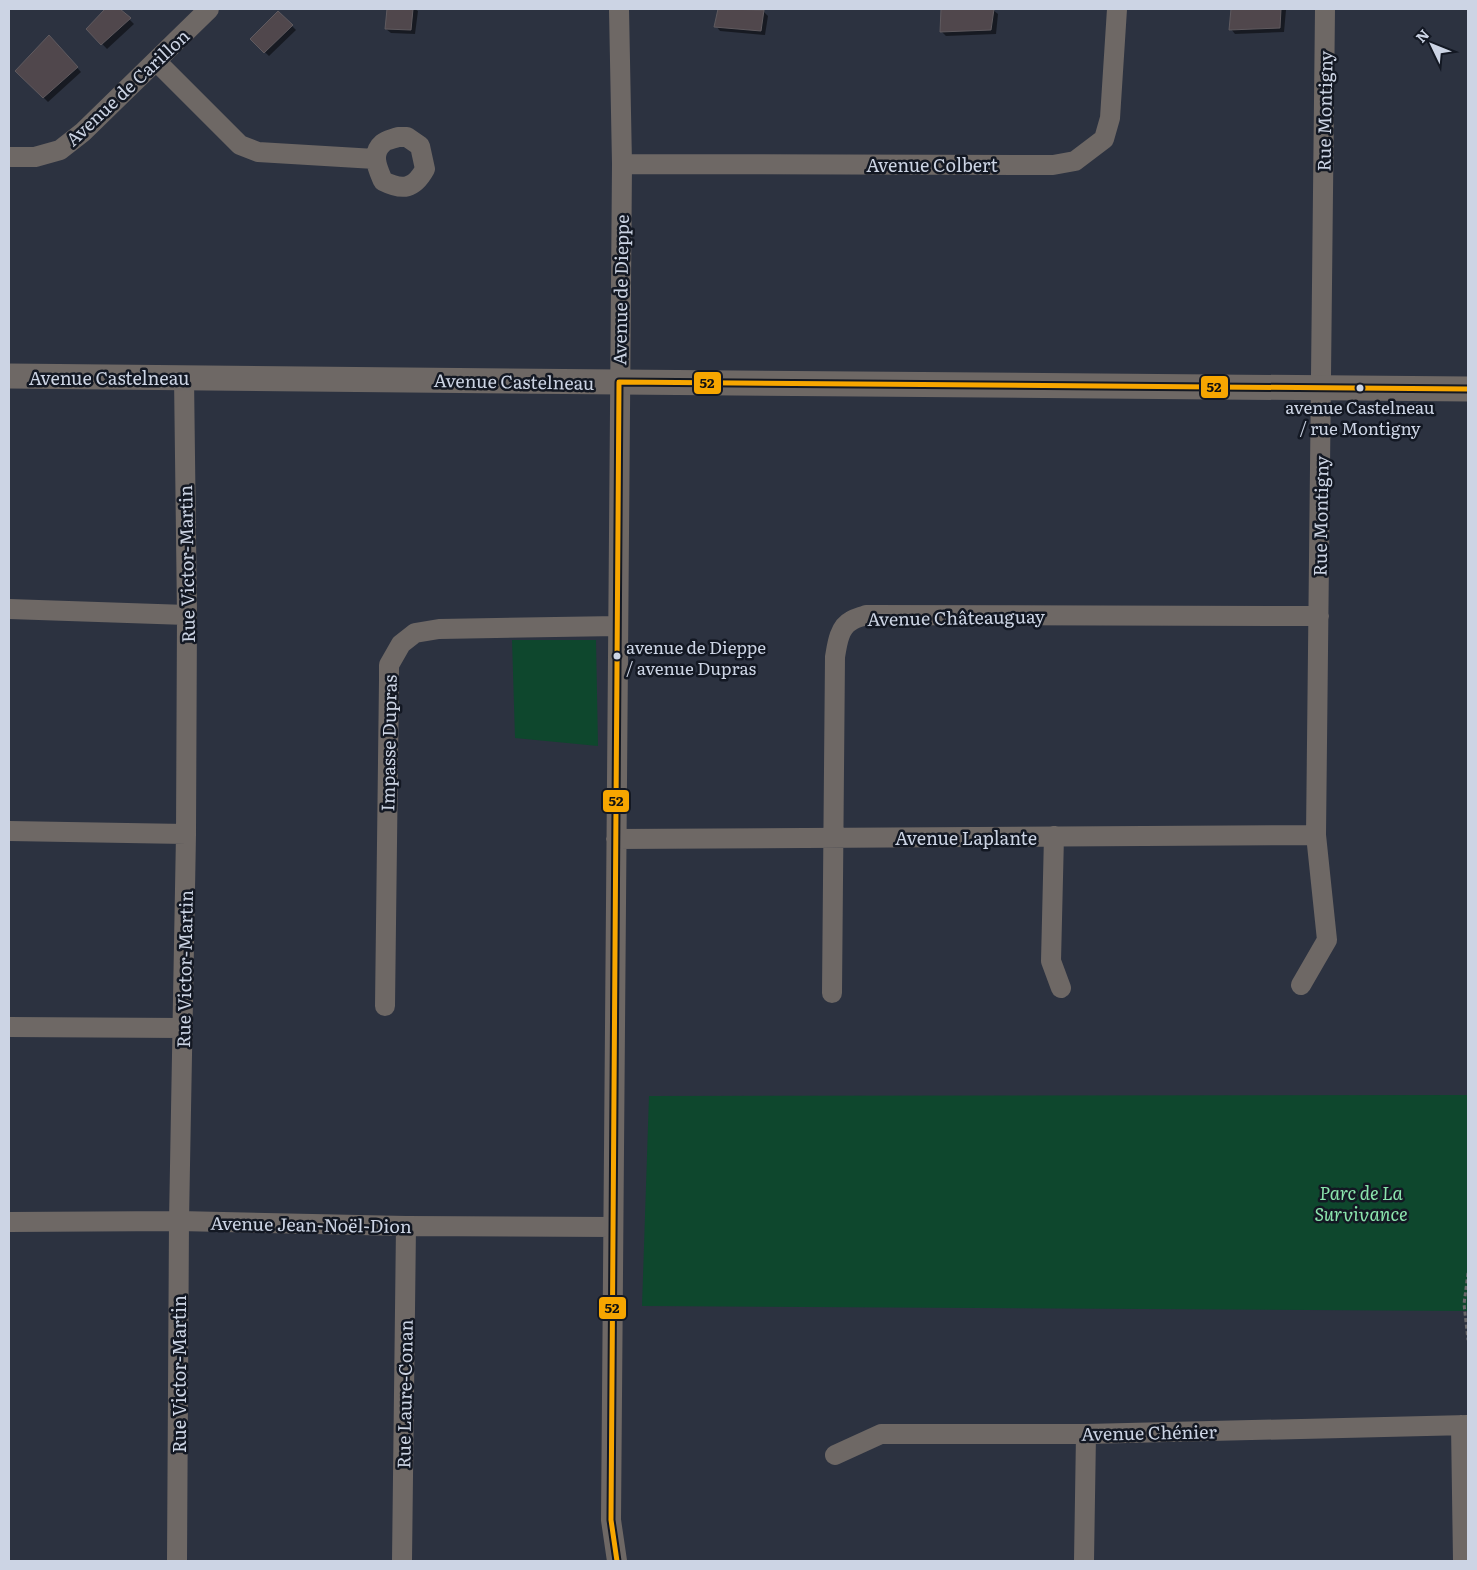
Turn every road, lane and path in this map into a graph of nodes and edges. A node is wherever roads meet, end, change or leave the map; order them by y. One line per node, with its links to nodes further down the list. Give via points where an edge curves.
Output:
1 (209, 9): 5 (street, Avenue de Carillon)
2 (619, 9): 8 (street, Avenue de Dieppe)
3 (1117, 9): 8 (street, Avenue Colbert, via 1110,118 1104,139 1075,161 1053,165)
4 (1325, 9): 12 (street, Rue Montigny)
5 (156, 61): 6 (street, Avenue de Carillon, via 60,150 36,157); 7 (street, via 240,145 258,152)
6 (9, 157)
7 (375, 159)
8 (622, 164): 11 (street, Avenue de Dieppe)
9 (9, 376): 10 (street, Avenue Castelneau)
10 (184, 377): 11 (street, Avenue Castelneau); 15 (street, Rue Victor-Martin)
11 (619, 382): 12 (street, Avenue Castelneau); 17 (street, Avenue de Dieppe)
12 (1321, 388): 13 (street, Avenue Castelneau); 16 (street, Rue Montigny)
13 (1468, 389)
14 (9, 610): 15 (street)
15 (187, 614): 19 (street, Rue Victor-Martin)
16 (1319, 616): 20 (street, Rue Montigny); 22 (street, Avenue Châteauguay, via 866,615 850,621 843,627 835,657)
17 (618, 626): 23 (street, Avenue de Dieppe); 27 (street, Impasse Dupras, via 439,629 415,633 401,644 390,665 389,680)
18 (9, 830): 19 (street)
19 (186, 834): 29 (street, Rue Victor-Martin)
20 (1316, 835): 21 (street, Avenue Laplante); 24 (street, Rue Montigny, via 1327,940)
21 (1054, 836): 22 (street, Avenue Laplante); 25 (street, via 1051,961)
22 (833, 838): 23 (street, Avenue Laplante); 26 (street, Avenue Châteauguay)
23 (616, 839): 33 (street, Avenue de Dieppe)
24 (1301, 985)
25 (1061, 988)
26 (832, 993)
27 (385, 1006)
28 (9, 1027): 29 (street)
29 (182, 1028): 30 (street, Rue Victor-Martin)
30 (179, 1221): 31 (street, Avenue Jean-Noël-Dion); 32 (street, Avenue Jean-Noël-Dion); 39 (street, Rue Victor-Martin)
31 (9, 1222)
32 (406, 1226): 33 (street, Avenue Jean-Noël-Dion); 40 (street, Rue Laure-Conan)
33 (613, 1227): 41 (street, Avenue de Dieppe, via 611,1520)
34 (1468, 1273): 35 (path, via 1464,1304)
35 (1468, 1340)
36 (1465, 1425): 37 (street, Avenue Chénier); 43 (street)
37 (1086, 1434): 38 (street, Avenue Chénier, via 881,1434); 42 (street)
38 (835, 1456)
39 (177, 1561)
40 (402, 1561)
41 (617, 1561)
42 (1084, 1561)
43 (1463, 1561)

